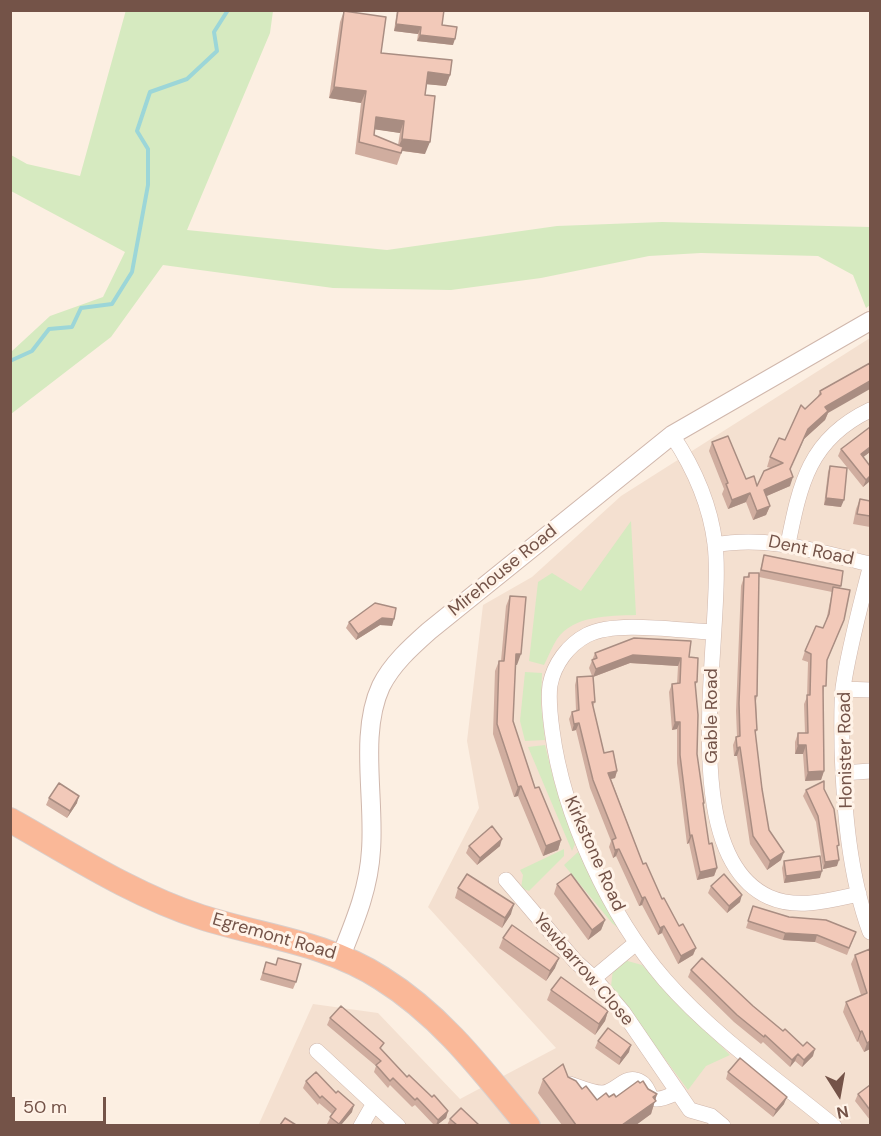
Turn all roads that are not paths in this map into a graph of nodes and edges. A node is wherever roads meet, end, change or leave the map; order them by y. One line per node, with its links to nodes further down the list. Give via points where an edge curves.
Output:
1 (870, 321): 3 (street, Mirehouse Road)
2 (870, 410): 4 (street, via 849,422 816,455 797,497)
3 (672, 435): 5 (street, Gable Road, via 696,476); 17 (street, Mirehouse Road, via 429,631 394,665 373,706 369,731 372,805 367,888)
4 (788, 544): 5 (street, Dent Road, via 754,541); 6 (street, Dent Road)
5 (715, 545): 7 (street, Gable Road)
6 (870, 566): 8 (street, Honister Road)
7 (713, 632): 14 (street, Gable Road, via 709,745 720,831 733,862 754,888 784,902 817,903); 16 (street, Kirkstone Road, via 620,627 599,630 571,646 550,682 554,744 569,801 596,869)
8 (843, 689): 9 (street); 11 (street, Honister Road)
9 (870, 690)
10 (870, 771): 11 (street)
11 (843, 772): 14 (street, Honister Road)
12 (10, 820): 17 (highway, Egremont Road, via 108,876 178,908)
13 (506, 880): 18 (street, Yewbarrow Close)
14 (859, 894): 15 (street, Honister Road)
15 (870, 932)
16 (636, 943): 18 (street); 27 (street, Kirkstone Road, via 696,1012)
17 (341, 956): 25 (highway, Egremont Road, via 402,992 436,1020 462,1045)
18 (594, 978): 21 (street, Yewbarrow Close, via 623,1012)
19 (316, 1051): 22 (street)
20 (570, 1084): 21 (street, via 601,1093 635,1080 657,1100)
21 (678, 1092): 26 (street, Yewbarrow Close, via 690,1110 711,1116)
22 (373, 1105): 23 (street); 24 (street)
23 (361, 1125)
24 (398, 1125)
25 (528, 1125)
26 (723, 1125)
27 (834, 1125)

